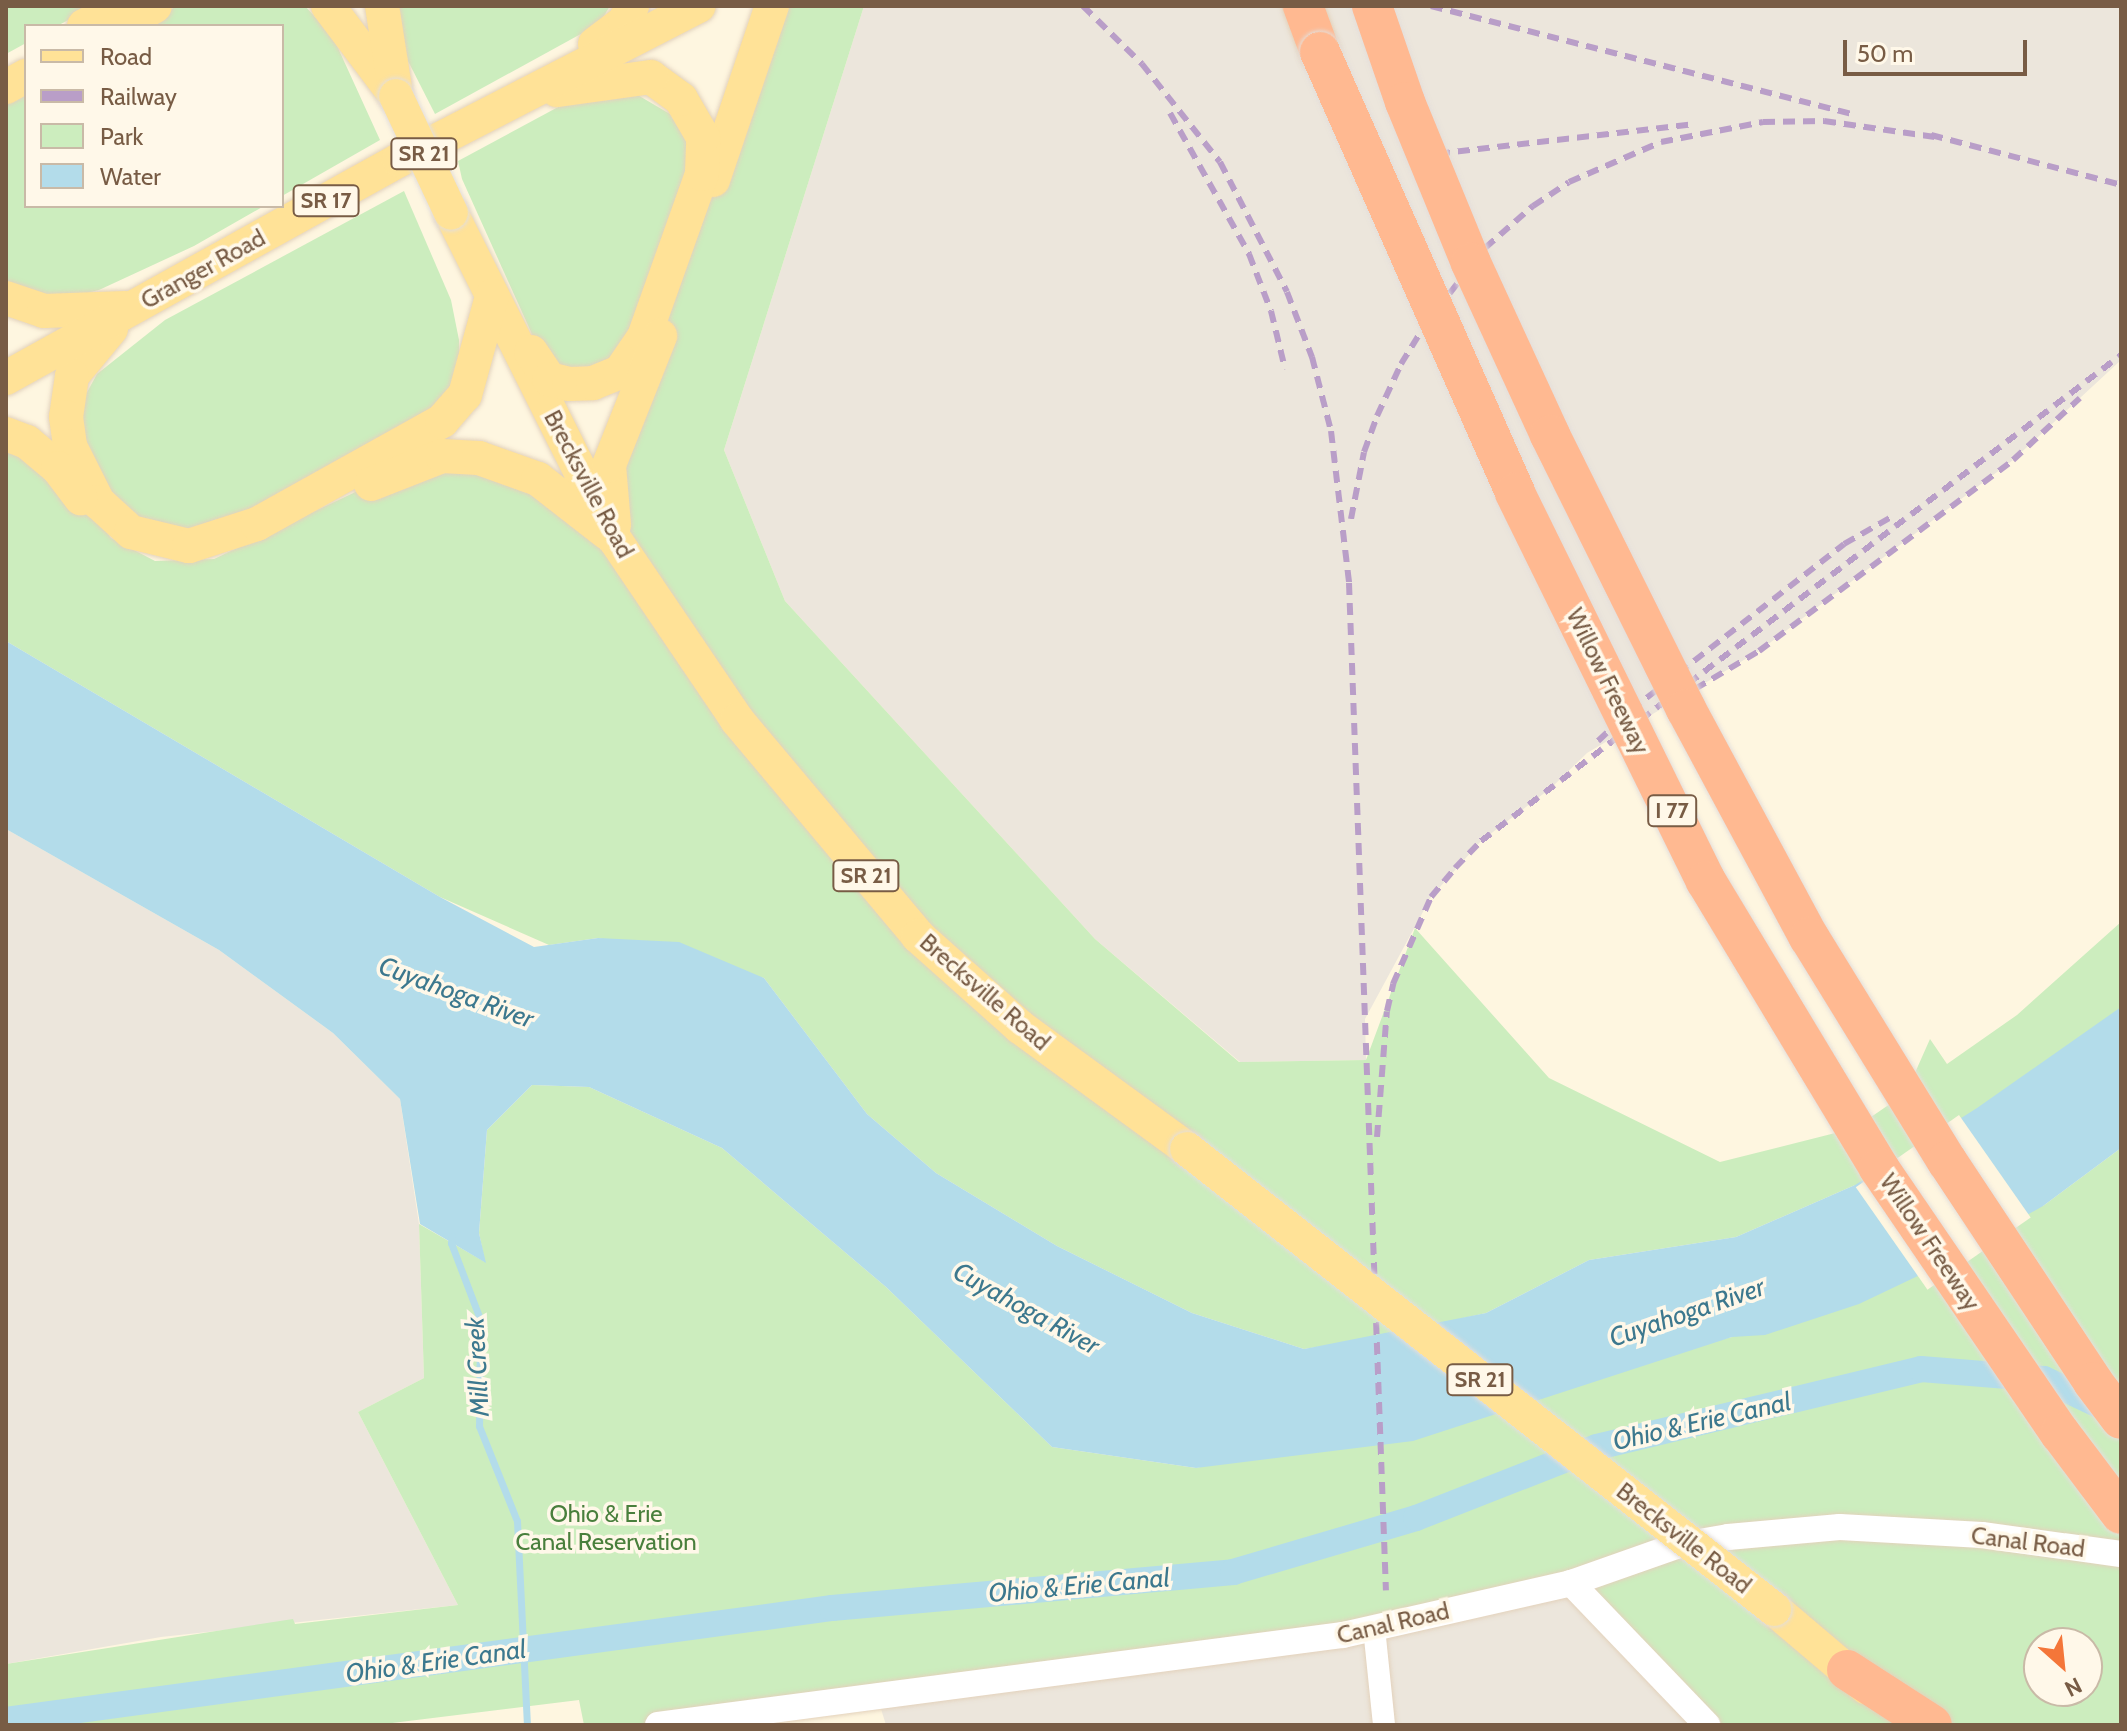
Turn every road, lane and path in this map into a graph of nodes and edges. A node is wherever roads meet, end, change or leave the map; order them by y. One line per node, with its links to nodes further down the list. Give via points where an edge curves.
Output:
1 (123, 6): 11 (main road)
2 (155, 6): 12 (main road)
3 (328, 6): 17 (main road)
4 (355, 6): 17 (main road, Brecksville Road / SR 21)
5 (382, 6): 17 (main road)
6 (632, 6): 18 (main road, via 625,21 605,38)
7 (699, 6): 18 (main road, Granger Road / SR 17)
8 (772, 6): 24 (main road, via 652,359 609,465)
9 (1304, 6): 26 (highway, Willow Freeway / I 77, bridge, via 1515,493 1706,881 1879,1168)
10 (1372, 6): 25 (highway, I 77, bridge, via 1405,102 1478,277 1693,722 1841,990 1955,1174)
11 (88, 24)
12 (123, 24)
13 (24, 58): 14 (main road)
14 (6, 68)
15 (24, 77): 16 (main road)
16 (6, 87)
17 (396, 96): 19 (main road, Brecksville Road / SR 21, bridge)
18 (519, 97): 19 (main road, via 651,77 681,99 703,137 702,174 644,337 620,372 593,383 549,379); 21 (main road, Granger Road / SR 17)
19 (492, 296): 21 (main road, via 465,395 442,421 257,524 189,546 131,532 98,502 70,446 66,417 72,376 95,344); 24 (main road, Brecksville Road / SR 21)
20 (6, 298): 21 (main road, via 44,311)
21 (134, 308): 22 (main road, Granger Road / SR 17)
22 (6, 378)
23 (6, 434): 24 (main road, via 27,442 58,468 111,538 155,561 214,559 442,456 479,458 538,479)
24 (614, 538): 30 (main road, Brecksville Road / SR 21, bridge, via 737,720 918,936 1020,1027 1187,1149)
25 (2121, 1419)
26 (2121, 1514)
27 (2121, 1554): 28 (street, Canal Road, via 1982,1535 1840,1527 1676,1546)
28 (1571, 1583): 29 (street, Canal Road); 33 (street)
29 (1374, 1628): 31 (street, Canal Road, via 1288,1644); 32 (street)
30 (1847, 1670): 34 (main road, Brecksville Road / SR 21); 35 (highway)
31 (658, 1725)
32 (1384, 1725)
33 (1707, 1725)
34 (1908, 1725)
35 (1932, 1725)

